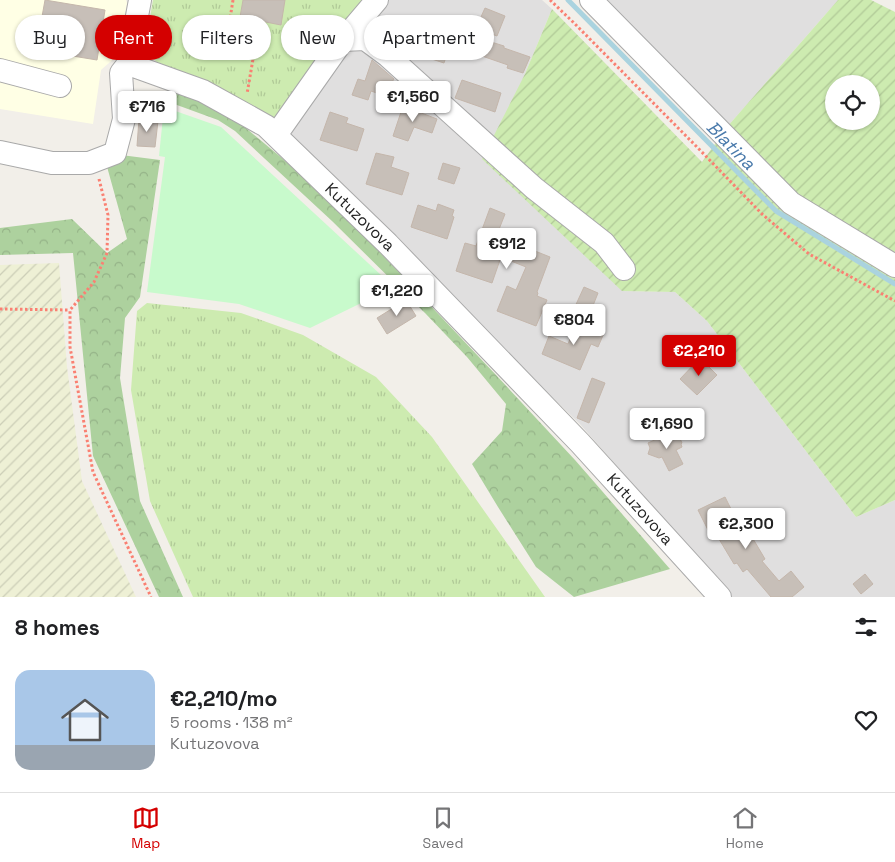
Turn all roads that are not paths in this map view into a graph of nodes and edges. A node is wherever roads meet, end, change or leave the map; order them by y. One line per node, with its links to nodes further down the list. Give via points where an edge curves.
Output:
1 (140, 0): 7 (street)
2 (376, 0): 4 (street)
3 (591, 0): 12 (street, via 791,203)
4 (354, 27)
5 (354, 40): 13 (street, via 365,39 388,56 534,188 604,243)
6 (329, 60): 10 (street)
7 (128, 64): 10 (street, Kutuzovova, via 203,91 266,126); 11 (street, via 121,74 124,119 115,153 89,163 52,163)
8 (0, 70): 9 (street)
9 (60, 86)
10 (276, 136): 14 (street, Kutuzovova, via 388,244 580,443)
11 (0, 152)
12 (895, 266)
13 (624, 269)
14 (720, 597)

